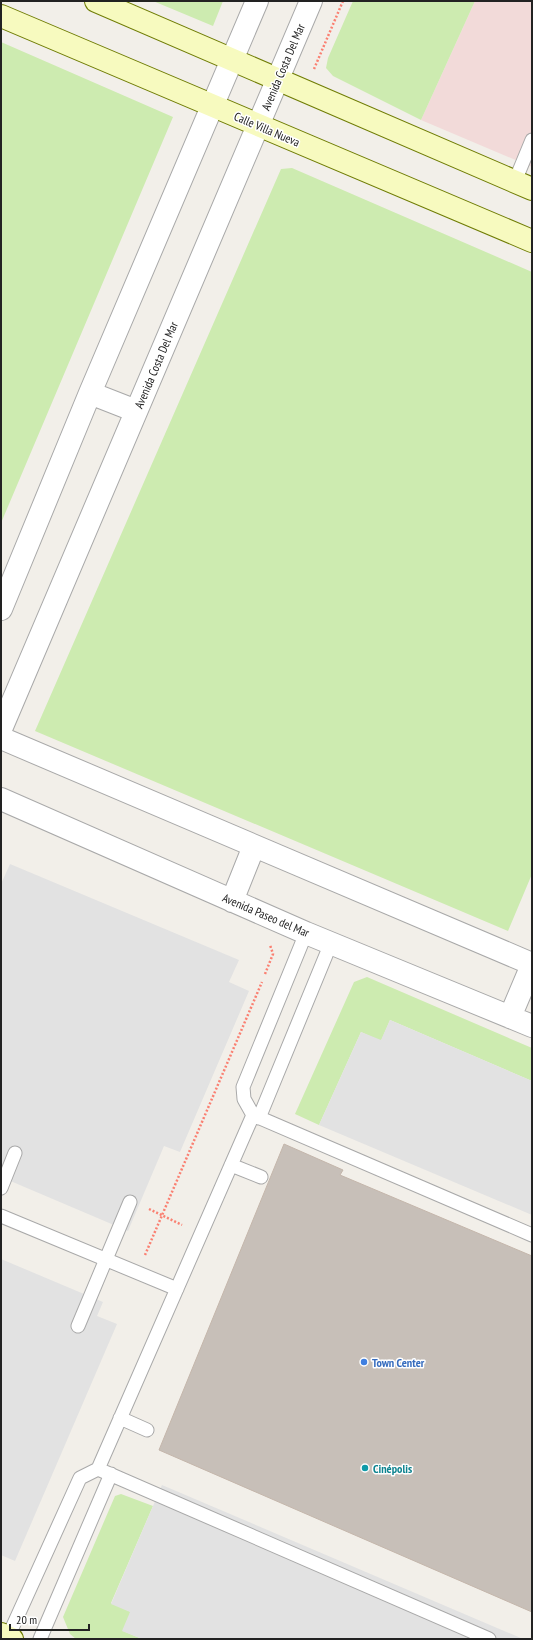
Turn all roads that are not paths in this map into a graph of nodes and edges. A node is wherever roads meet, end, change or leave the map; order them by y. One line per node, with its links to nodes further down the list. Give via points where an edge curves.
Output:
1 (96, 1): 5 (street)
2 (257, 1): 5 (street)
3 (311, 1): 6 (street, Avenida Costa Del Mar)
4 (1, 16): 7 (street, Calle Villa Nueva)
5 (233, 59): 6 (street); 7 (street)
6 (278, 78): 8 (street, Avenida Costa Del Mar); 10 (street)
7 (213, 106): 8 (street, Calle Villa Nueva); 12 (street)
8 (258, 125): 11 (street, Calle Villa Nueva); 13 (street, Avenida Costa Del Mar)
9 (532, 140): 10 (lane)
10 (524, 185)
11 (532, 241)
12 (90, 393): 13 (street); 14 (street)
13 (136, 411): 15 (street, Avenida Costa Del Mar)
14 (1, 609)
15 (1, 729)
16 (1, 738): 18 (street)
17 (1, 799): 19 (street, Avenida Paseo del Mar)
18 (254, 846): 19 (street); 22 (street)
19 (232, 901): 20 (street, Avenida Paseo del Mar)
20 (306, 933): 21 (street, Avenida Paseo del Mar); 25 (lane, via 243,1087 244,1100)
21 (331, 943): 23 (street, Avenida Paseo del Mar); 25 (lane)
22 (532, 964): 23 (street)
23 (510, 1017): 24 (street, Avenida Paseo del Mar)
24 (532, 1026)
25 (256, 1117): 27 (lane); 32 (lane)
26 (16, 1153): 29 (lane)
27 (231, 1165): 28 (lane); 34 (lane)
28 (261, 1177)
29 (1, 1188)
30 (130, 1202): 33 (lane)
31 (1, 1216): 33 (lane)
32 (532, 1235)
33 (106, 1260): 34 (lane); 35 (lane)
34 (177, 1289): 36 (lane)
35 (78, 1326)
36 (120, 1418): 37 (lane); 38 (lane)
37 (147, 1430)
38 (98, 1469): 39 (lane); 40 (lane, via 80,1478)
39 (111, 1474): 41 (lane); 42 (lane)
40 (7, 1637)
41 (40, 1639)
42 (489, 1639)

